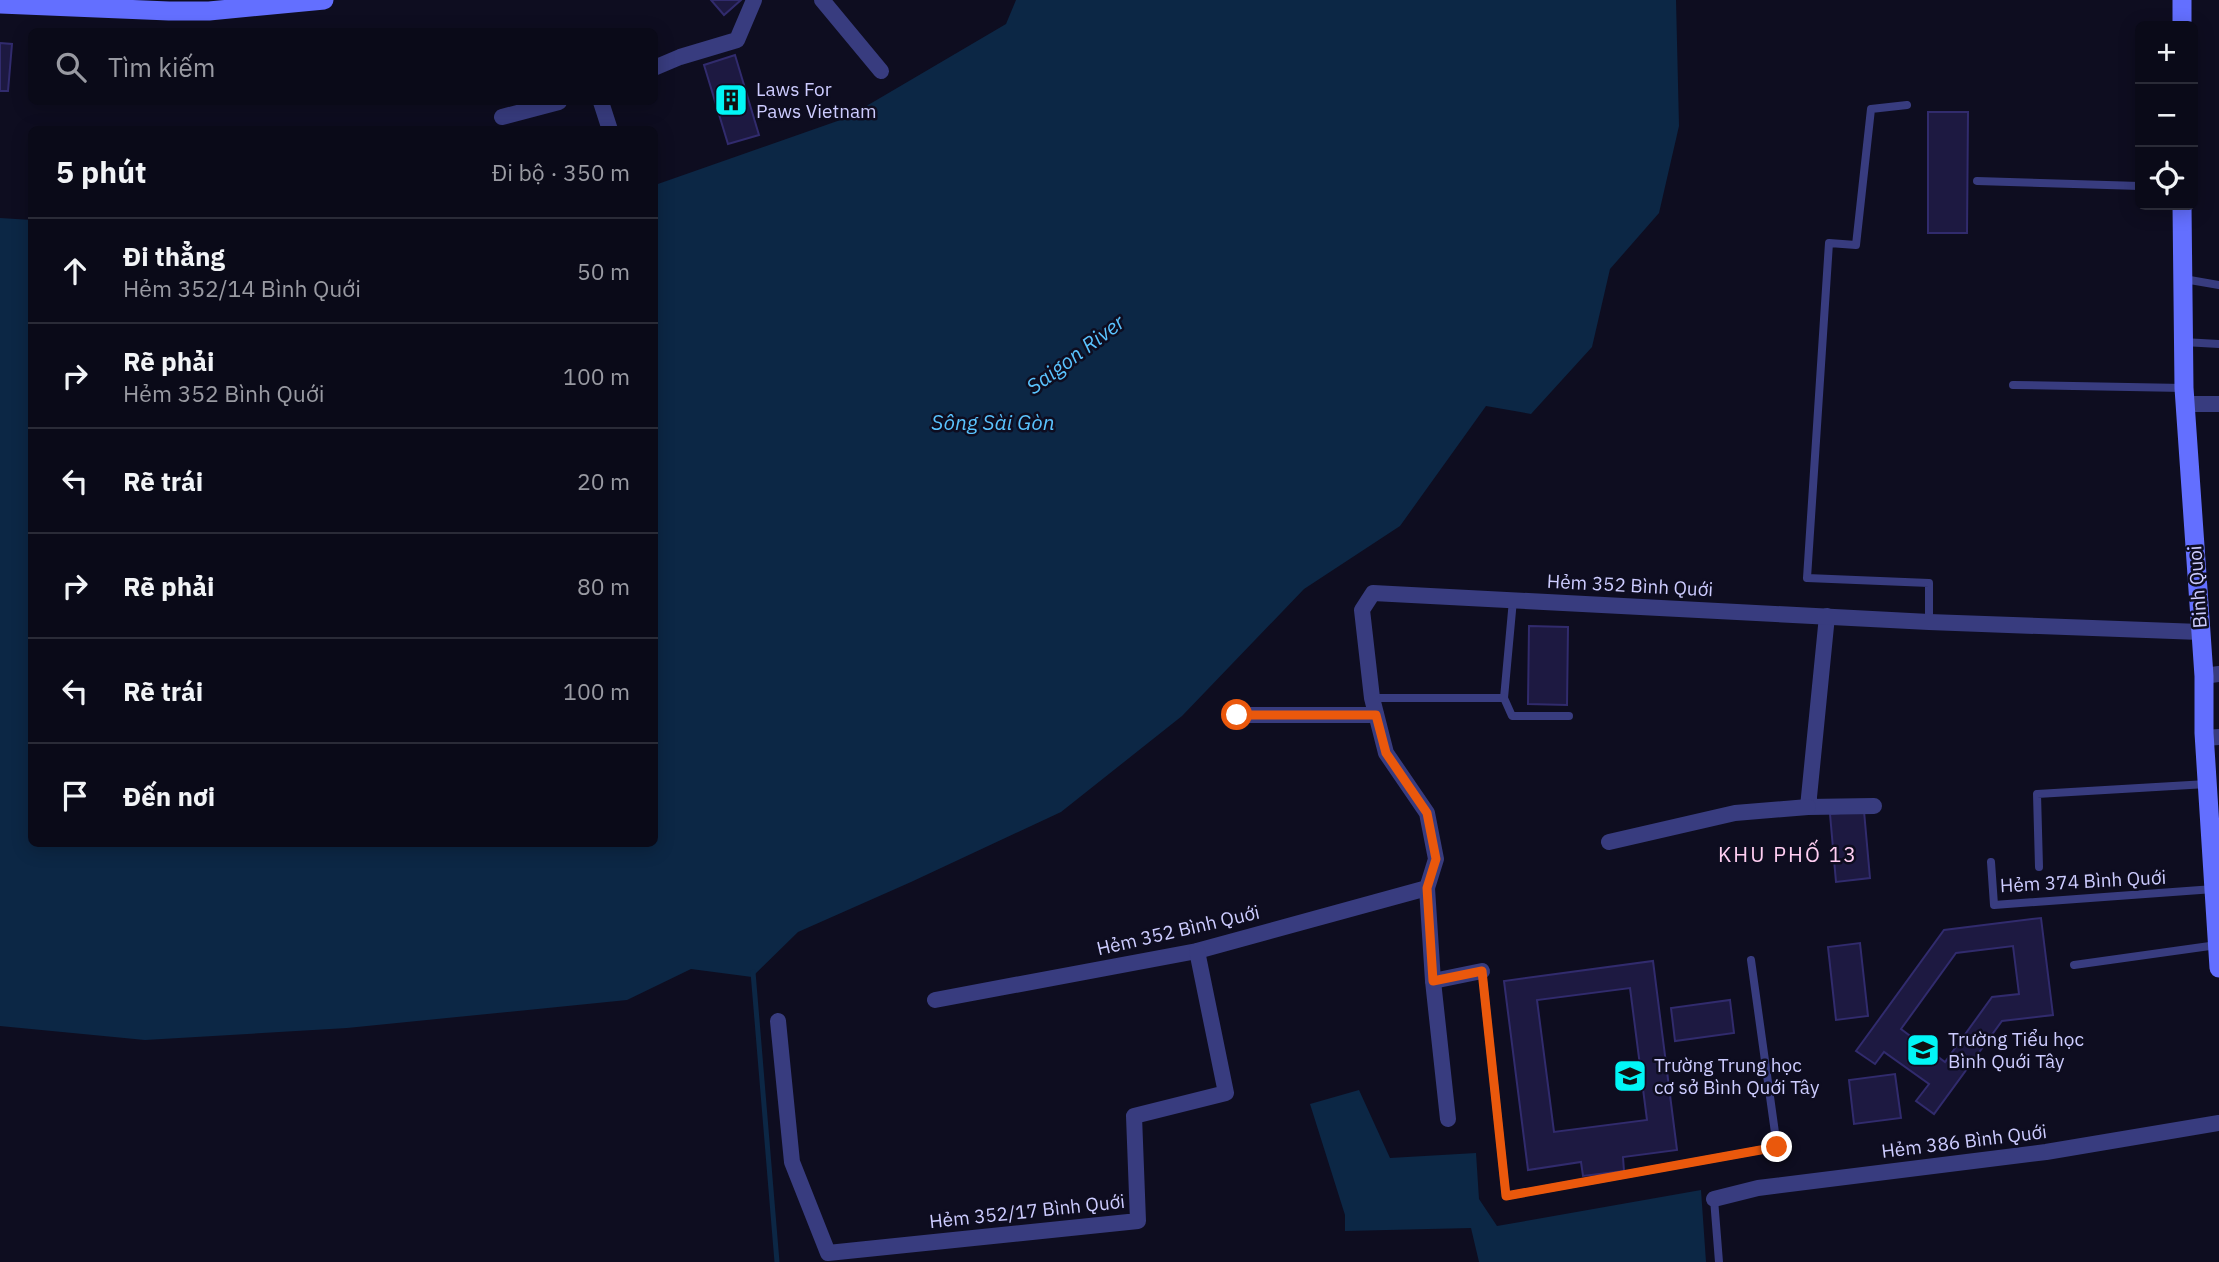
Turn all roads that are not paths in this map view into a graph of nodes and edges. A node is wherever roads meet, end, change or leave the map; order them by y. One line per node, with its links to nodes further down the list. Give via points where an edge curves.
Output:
1 (324, 0): 6 (main road, via 209,11)
2 (754, 0): 8 (street, via 737,40)
3 (822, 0): 9 (street)
4 (2182, 0): 7 (main road)
5 (0, 4): 6 (main road)
6 (168, 6)
7 (2182, 21)
8 (658, 66)
9 (881, 71)
10 (548, 105): 13 (street)
11 (602, 105): 14 (street)
12 (1907, 105): 27 (lane, via 1871,109 1856,245 1829,243 1807,578 1929,583)
13 (502, 117)
14 (609, 126)
15 (1977, 181): 16 (lane)
16 (2135, 186)
17 (2182, 210): 18 (main road, Binh Quoi)
18 (2183, 279): 19 (lane); 20 (main road, Binh Quoi)
19 (2219, 285)
20 (2183, 342): 21 (lane); 23 (main road, Binh Quoi)
21 (2219, 344)
22 (2013, 384): 23 (lane)
23 (2184, 396): 24 (street); 28 (main road, Binh Quoi)
24 (2219, 404)
25 (1513, 600): 26 (street, Hẻm 352 Bình Quới); 30 (street, Hẻm 352 Bình Quới, via 1373,593 1362,611); 31 (lane)
26 (1827, 616): 27 (street, Hẻm 352 Bình Quới); 38 (street)
27 (1929, 622): 28 (street, Hẻm 352 Bình Quới)
28 (2200, 632): 29 (main road, Binh Quoi)
29 (2212, 675): 35 (main road, Binh Quoi)
30 (1373, 698): 31 (lane); 33 (street, Hẻm 352 Bình Quới)
31 (1504, 698): 34 (lane, via 1512,716)
32 (1237, 715): 33 (street)
33 (1376, 715): 42 (street, Hẻm 352 Bình Quới, via 1386,753 1427,813 1436,859)
34 (1569, 716)
35 (2212, 738): 36 (main road, Binh Quoi)
36 (2207, 784): 41 (lane, via 2037,794); 43 (main road, Binh Quoi)
37 (1874, 806): 38 (street)
38 (1808, 807): 39 (street, via 1735,813)
39 (1609, 842)
40 (1991, 862): 43 (lane, Hẻm 374 Bình Quới, via 1994,905)
41 (2039, 867)
42 (1427, 888): 45 (street, Hẻm 352 Bình Quới); 50 (street, Hẻm 352 Bình Quới)
43 (2214, 889): 44 (main road, Binh Quoi)
44 (2217, 945): 47 (lane); 48 (main road, Binh Quoi)
45 (1196, 951): 51 (street, Hẻm 352 Bình Quới); 56 (street, Hẻm 352/17 Bình Quới, via 1226,1093 1134,1116 1138,1221)
46 (1751, 960): 49 (lane, via 1777,1147 1506,1196)
47 (2074, 965)
48 (2219, 968)
49 (1482, 971): 50 (street)
50 (1433, 981): 53 (street, Hẻm 352 Bình Quới)
51 (934, 1000)
52 (778, 1021): 56 (street, via 792,1162)
53 (1448, 1119)
54 (2219, 1123): 55 (street, Hẻm 386 Bình Quới, via 2046,1152 1758,1188)
55 (1714, 1199): 57 (lane)
56 (829, 1258)
57 (1719, 1262)

